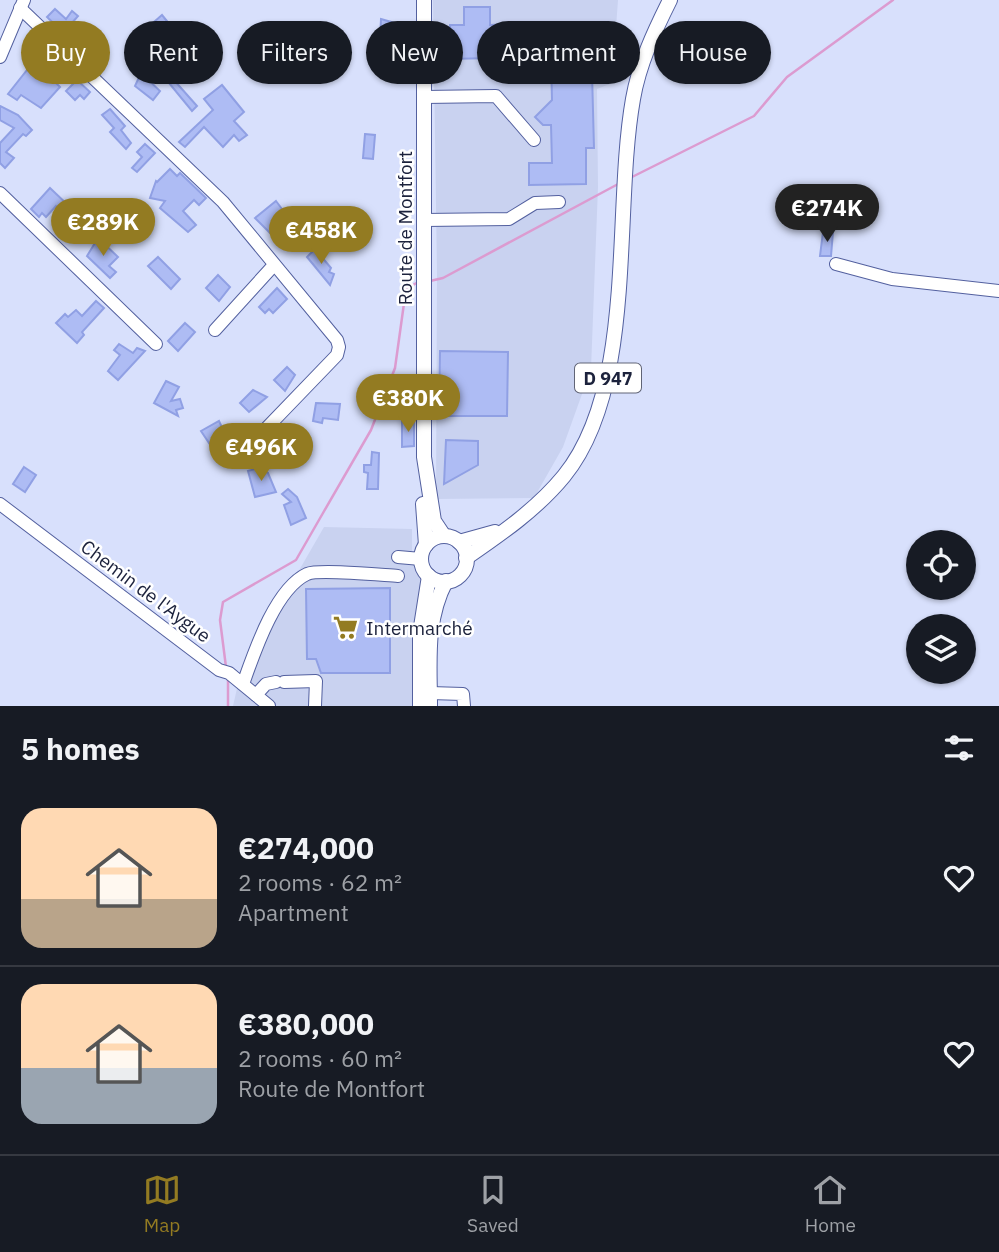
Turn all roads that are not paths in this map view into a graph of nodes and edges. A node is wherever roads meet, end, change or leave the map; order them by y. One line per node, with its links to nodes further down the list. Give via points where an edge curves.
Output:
1 (424, 0): 5 (main road, Route de Montfort)
2 (670, 0): 18 (main road, D 947, via 636,83 611,358 597,415 565,474 530,511)
3 (22, 4): 4 (street); 11 (street, via 223,202)
4 (0, 57)
5 (424, 97): 6 (street, via 496,96); 9 (main road, Route de Montfort)
6 (534, 140)
7 (0, 193): 14 (street)
8 (559, 202): 9 (street, via 535,203 509,219)
9 (425, 220): 16 (main road, Route de Montfort)
10 (836, 264): 12 (street, via 892,279)
11 (274, 265): 13 (street); 15 (street, via 339,347 337,355)
12 (999, 291)
13 (215, 330)
14 (156, 344)
15 (257, 438)
16 (424, 457): 19 (main road, Route de Montfort, via 434,521); 21 (main road, Route de Montfort)
17 (0, 504): 28 (street, Chemin de l'Aygue)
18 (506, 528): 20 (main road, D 947); 23 (main road, D 947)
19 (444, 536): 20 (main road); 21 (main road)
20 (458, 542): 23 (main road)
21 (426, 545): 24 (main road)
22 (398, 558): 24 (street)
23 (466, 558): 27 (main road, via 461,573)
24 (421, 559): 26 (main road)
25 (398, 576): 28 (street, via 309,573 292,585 259,637)
26 (429, 576): 27 (main road); 33 (main road, via 420,632)
27 (446, 581): 30 (main road, via 430,629)
28 (243, 684): 29 (street, Chemin de l'Aygue)
29 (256, 695): 31 (street, Chemin de l'Aygue); 32 (street, via 266,684 316,681)
30 (430, 699): 34 (street, via 463,694)
31 (269, 706)
32 (315, 706)
33 (420, 706)
34 (464, 706)

